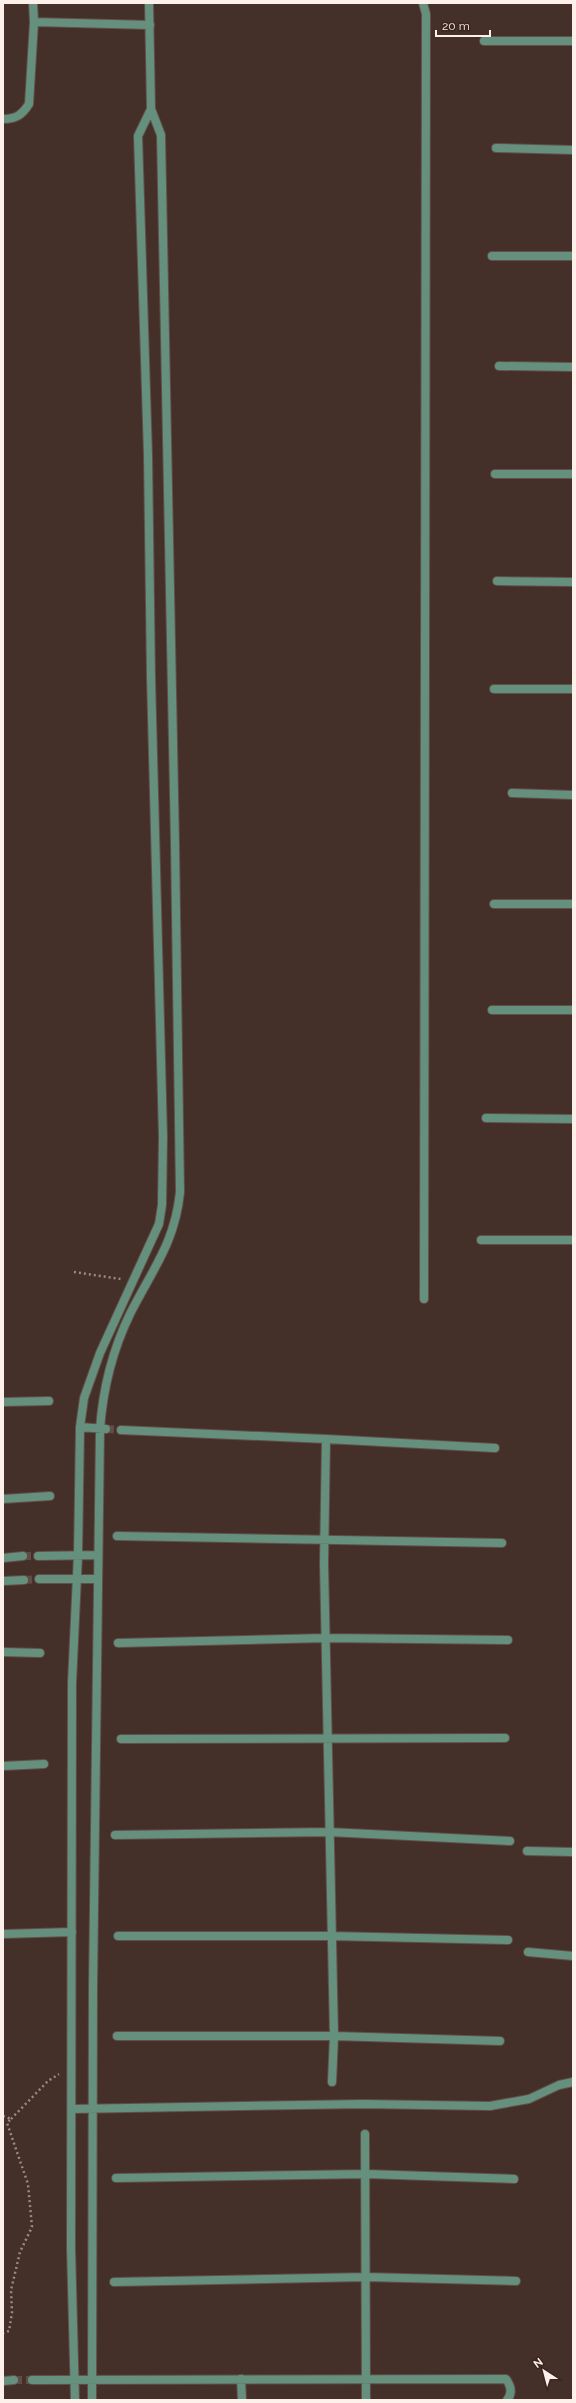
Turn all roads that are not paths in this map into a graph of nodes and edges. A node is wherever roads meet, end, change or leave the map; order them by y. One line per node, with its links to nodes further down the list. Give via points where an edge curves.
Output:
1 (34, 3): 6 (street)
2 (149, 3): 7 (street)
3 (423, 3): 5 (street)
4 (431, 3): 5 (street)
5 (426, 14): 34 (street)
6 (34, 22): 7 (street); 11 (street, via 29,104 23,114 12,119)
7 (150, 26): 10 (street)
8 (484, 41): 9 (street)
9 (573, 41)
10 (151, 109): 37 (street, via 138,136 148,455 150,678 163,1137 162,1205 159,1224 100,1353 84,1398); 38 (street, via 161,135 180,1192 177,1217 170,1238 130,1315 112,1358 103,1397)
11 (3, 119)
12 (496, 148): 13 (street)
13 (573, 150)
14 (492, 256): 15 (street)
15 (573, 256)
16 (499, 366): 17 (street)
17 (573, 367)
18 (495, 474): 19 (street)
19 (573, 474)
20 (497, 581): 21 (street)
21 (573, 582)
22 (494, 689): 23 (street)
23 (573, 689)
24 (512, 792): 25 (street)
25 (573, 795)
26 (494, 904): 27 (street)
27 (573, 904)
28 (492, 1010): 29 (street)
29 (573, 1010)
30 (486, 1118): 31 (street)
31 (573, 1119)
32 (481, 1240): 33 (street)
33 (573, 1240)
34 (424, 1300)
35 (49, 1401): 36 (street)
36 (3, 1402)
37 (80, 1427): 38 (street); 47 (street)
38 (103, 1429): 48 (street)
39 (121, 1430): 40 (street)
40 (326, 1439): 41 (street); 45 (street)
41 (494, 1448)
42 (50, 1496): 43 (street)
43 (3, 1499)
44 (117, 1536): 45 (street)
45 (325, 1539): 46 (street); 57 (street)
46 (502, 1543)
47 (78, 1555): 48 (street); 50 (street); 53 (street)
48 (98, 1555): 54 (street)
49 (23, 1556): 51 (street)
50 (38, 1556)
51 (3, 1558)
52 (38, 1579): 53 (street)
53 (76, 1579): 54 (street); 72 (street, via 72,1683)
54 (98, 1579): 84 (street)
55 (3, 1580): 56 (street)
56 (24, 1580)
57 (326, 1638): 58 (street); 59 (street); 62 (street)
58 (508, 1640)
59 (118, 1643)
60 (3, 1652): 61 (street)
61 (40, 1653)
62 (328, 1737): 63 (street); 64 (street); 67 (street)
63 (505, 1738)
64 (121, 1739)
65 (44, 1764): 66 (street)
66 (3, 1766)
67 (329, 1832): 68 (street); 69 (street); 75 (street)
68 (115, 1835)
69 (510, 1841)
70 (528, 1851): 71 (street)
71 (573, 1852)
72 (72, 1932): 73 (street); 85 (street)
73 (3, 1934)
74 (118, 1936): 75 (street)
75 (331, 1936): 76 (street); 80 (street)
76 (508, 1940)
77 (528, 1952): 78 (street)
78 (573, 1956)
79 (117, 2036): 80 (street)
80 (334, 2036): 81 (street); 82 (street)
81 (500, 2041)
82 (332, 2082)
83 (573, 2082): 84 (street, via 559,2085 529,2099 490,2106 364,2104)
84 (93, 2109): 85 (street); 94 (street)
85 (72, 2110): 93 (street, via 71,2248)
86 (365, 2134): 87 (street)
87 (366, 2174): 88 (street); 89 (street); 90 (street)
88 (116, 2178)
89 (514, 2179)
90 (366, 2277): 91 (street); 92 (street); 98 (street)
91 (516, 2281)
92 (114, 2282)
93 (75, 2379): 94 (street); 97 (street); 100 (street)
94 (92, 2379): 95 (street); 101 (street)
95 (241, 2379): 98 (street); 102 (street)
96 (14, 2380): 99 (street)
97 (32, 2380)
98 (366, 2380): 103 (street); 104 (street, via 506,2379 511,2390)
99 (3, 2381)
100 (75, 2400)
101 (92, 2400)
102 (242, 2400)
103 (366, 2400)
104 (507, 2400)

